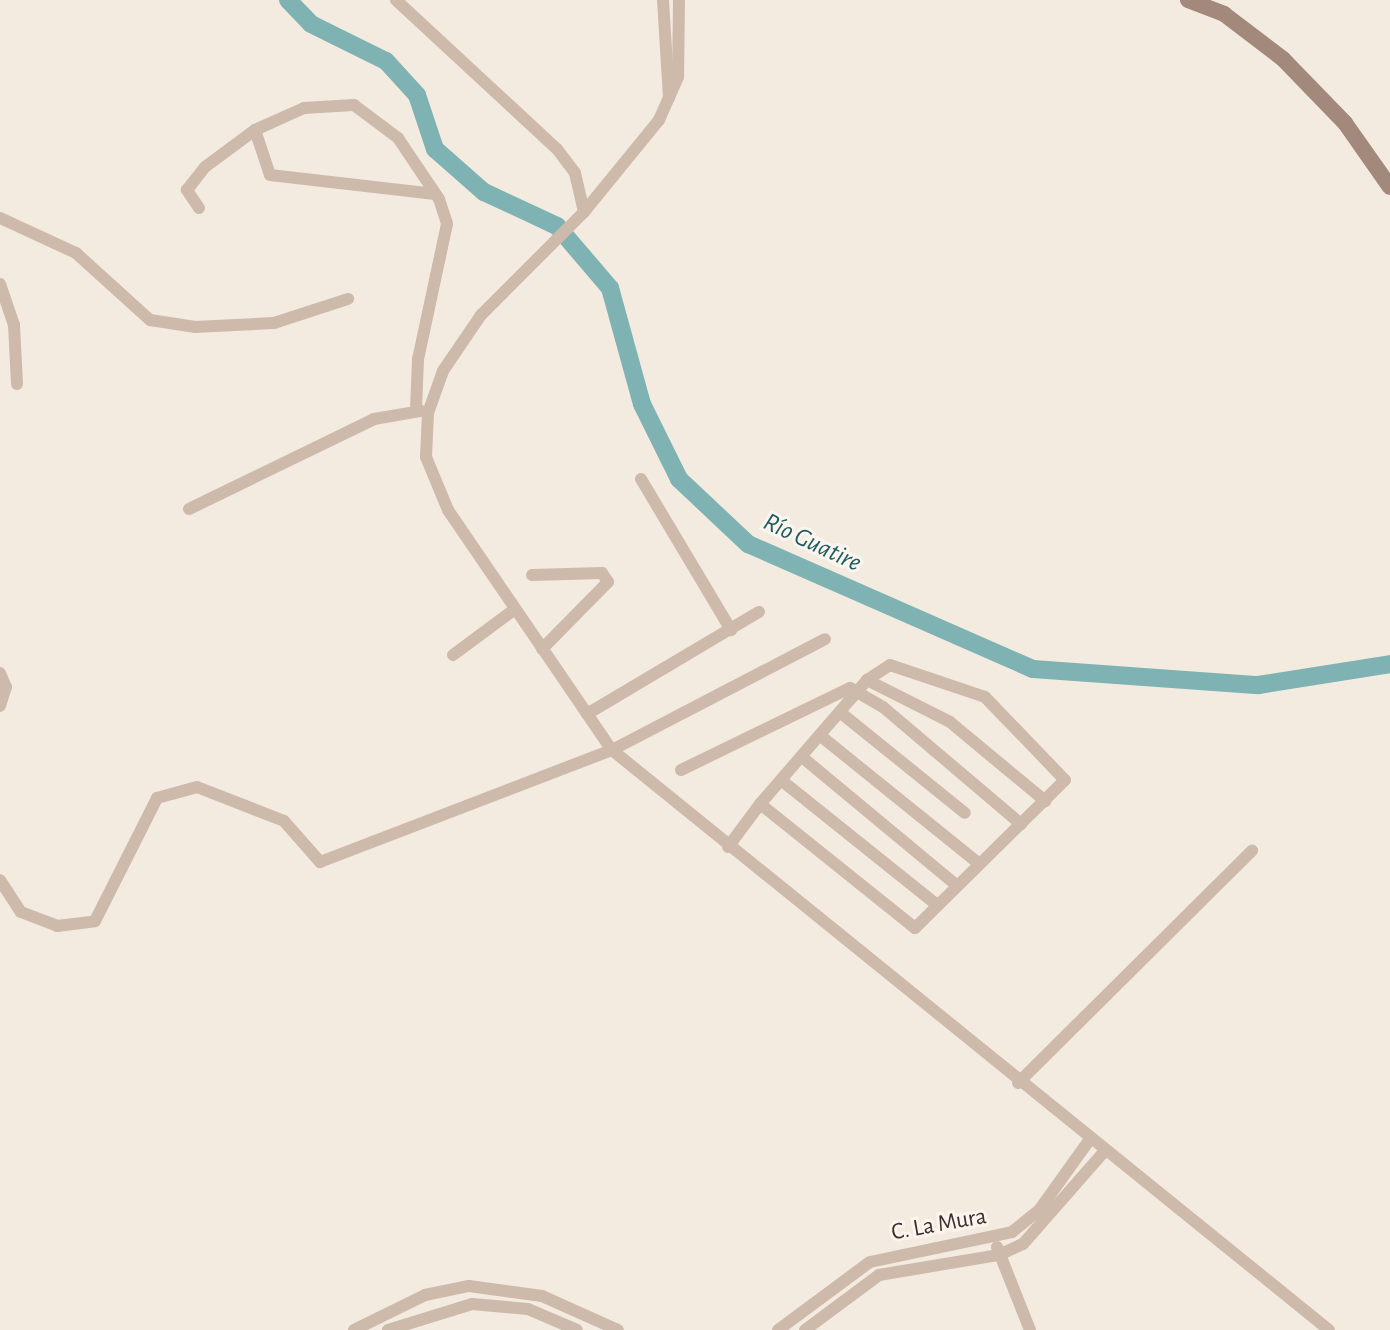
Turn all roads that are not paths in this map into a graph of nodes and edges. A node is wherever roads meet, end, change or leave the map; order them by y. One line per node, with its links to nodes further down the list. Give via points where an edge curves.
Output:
1 (396, 0): 10 (street, via 557,149 575,173)
2 (663, 0): 5 (street)
3 (679, 0): 5 (street, via 678,77)
4 (1188, 0): 7 (main road, via 1224,14 1283,59 1345,123)
5 (669, 98): 10 (street)
6 (255, 130): 8 (street, via 270,175); 8 (street, via 323,103 354,105 398,138); 9 (street, via 190,184)
7 (1390, 187)
8 (435, 194): 15 (street, via 447,237 421,343)
9 (199, 208)
10 (584, 212): 15 (street, via 458,344)
11 (0, 218): 13 (street, via 76,253 150,320 195,327 274,323)
12 (0, 284): 14 (street, via 14,325)
13 (348, 299)
14 (17, 384)
15 (422, 411): 17 (street, via 374,419); 19 (street, via 426,457 448,510)
16 (641, 479): 21 (street)
17 (189, 509)
18 (532, 575): 23 (street, via 590,572 608,582)
19 (515, 609): 23 (street); 24 (street)
20 (759, 612): 21 (street)
21 (731, 630): 29 (street)
22 (825, 639): 31 (street)
23 (542, 649): 29 (street)
24 (453, 655)
25 (0, 673): 27 (street, via 6,687)
26 (863, 685): 28 (street); 33 (street, via 838,691); 35 (street, via 950,722); 35 (street, via 877,669 899,666 985,697 1062,770 1065,780); 38 (street)
27 (0, 706)
28 (841, 713): 30 (street); 37 (street)
29 (587, 714): 31 (street)
30 (822, 737): 32 (street); 41 (street)
31 (612, 750): 39 (street); 42 (street, via 320,862 284,821 197,787 157,798 95,921 57,926 21,912)
32 (802, 757): 34 (street); 43 (street)
33 (681, 770)
34 (781, 780): 36 (street); 44 (street)
35 (1045, 801): 38 (street)
36 (760, 804): 39 (street); 44 (street, via 915,928)
37 (965, 813)
38 (1021, 824): 41 (street)
39 (728, 847): 45 (street)
40 (1252, 851): 45 (street)
41 (978, 863): 43 (street)
42 (0, 880)
43 (956, 885): 44 (street)
44 (937, 905)
45 (1018, 1083): 46 (street)
46 (1088, 1142): 47 (street); 48 (street, C. La Mura, via 1040,1209)
47 (1103, 1153): 49 (street, via 1056,1215); 57 (street)
48 (995, 1240): 49 (street); 54 (street, C. La Mura, via 870,1262)
49 (999, 1255): 55 (street, via 879,1275); 56 (street)
50 (354, 1330): 53 (street, via 425,1295 469,1286 542,1296)
51 (388, 1330): 52 (street, via 472,1304 528,1309)
52 (577, 1330)
53 (618, 1330)
54 (778, 1330)
55 (805, 1330)
56 (1030, 1330)
57 (1329, 1330)

